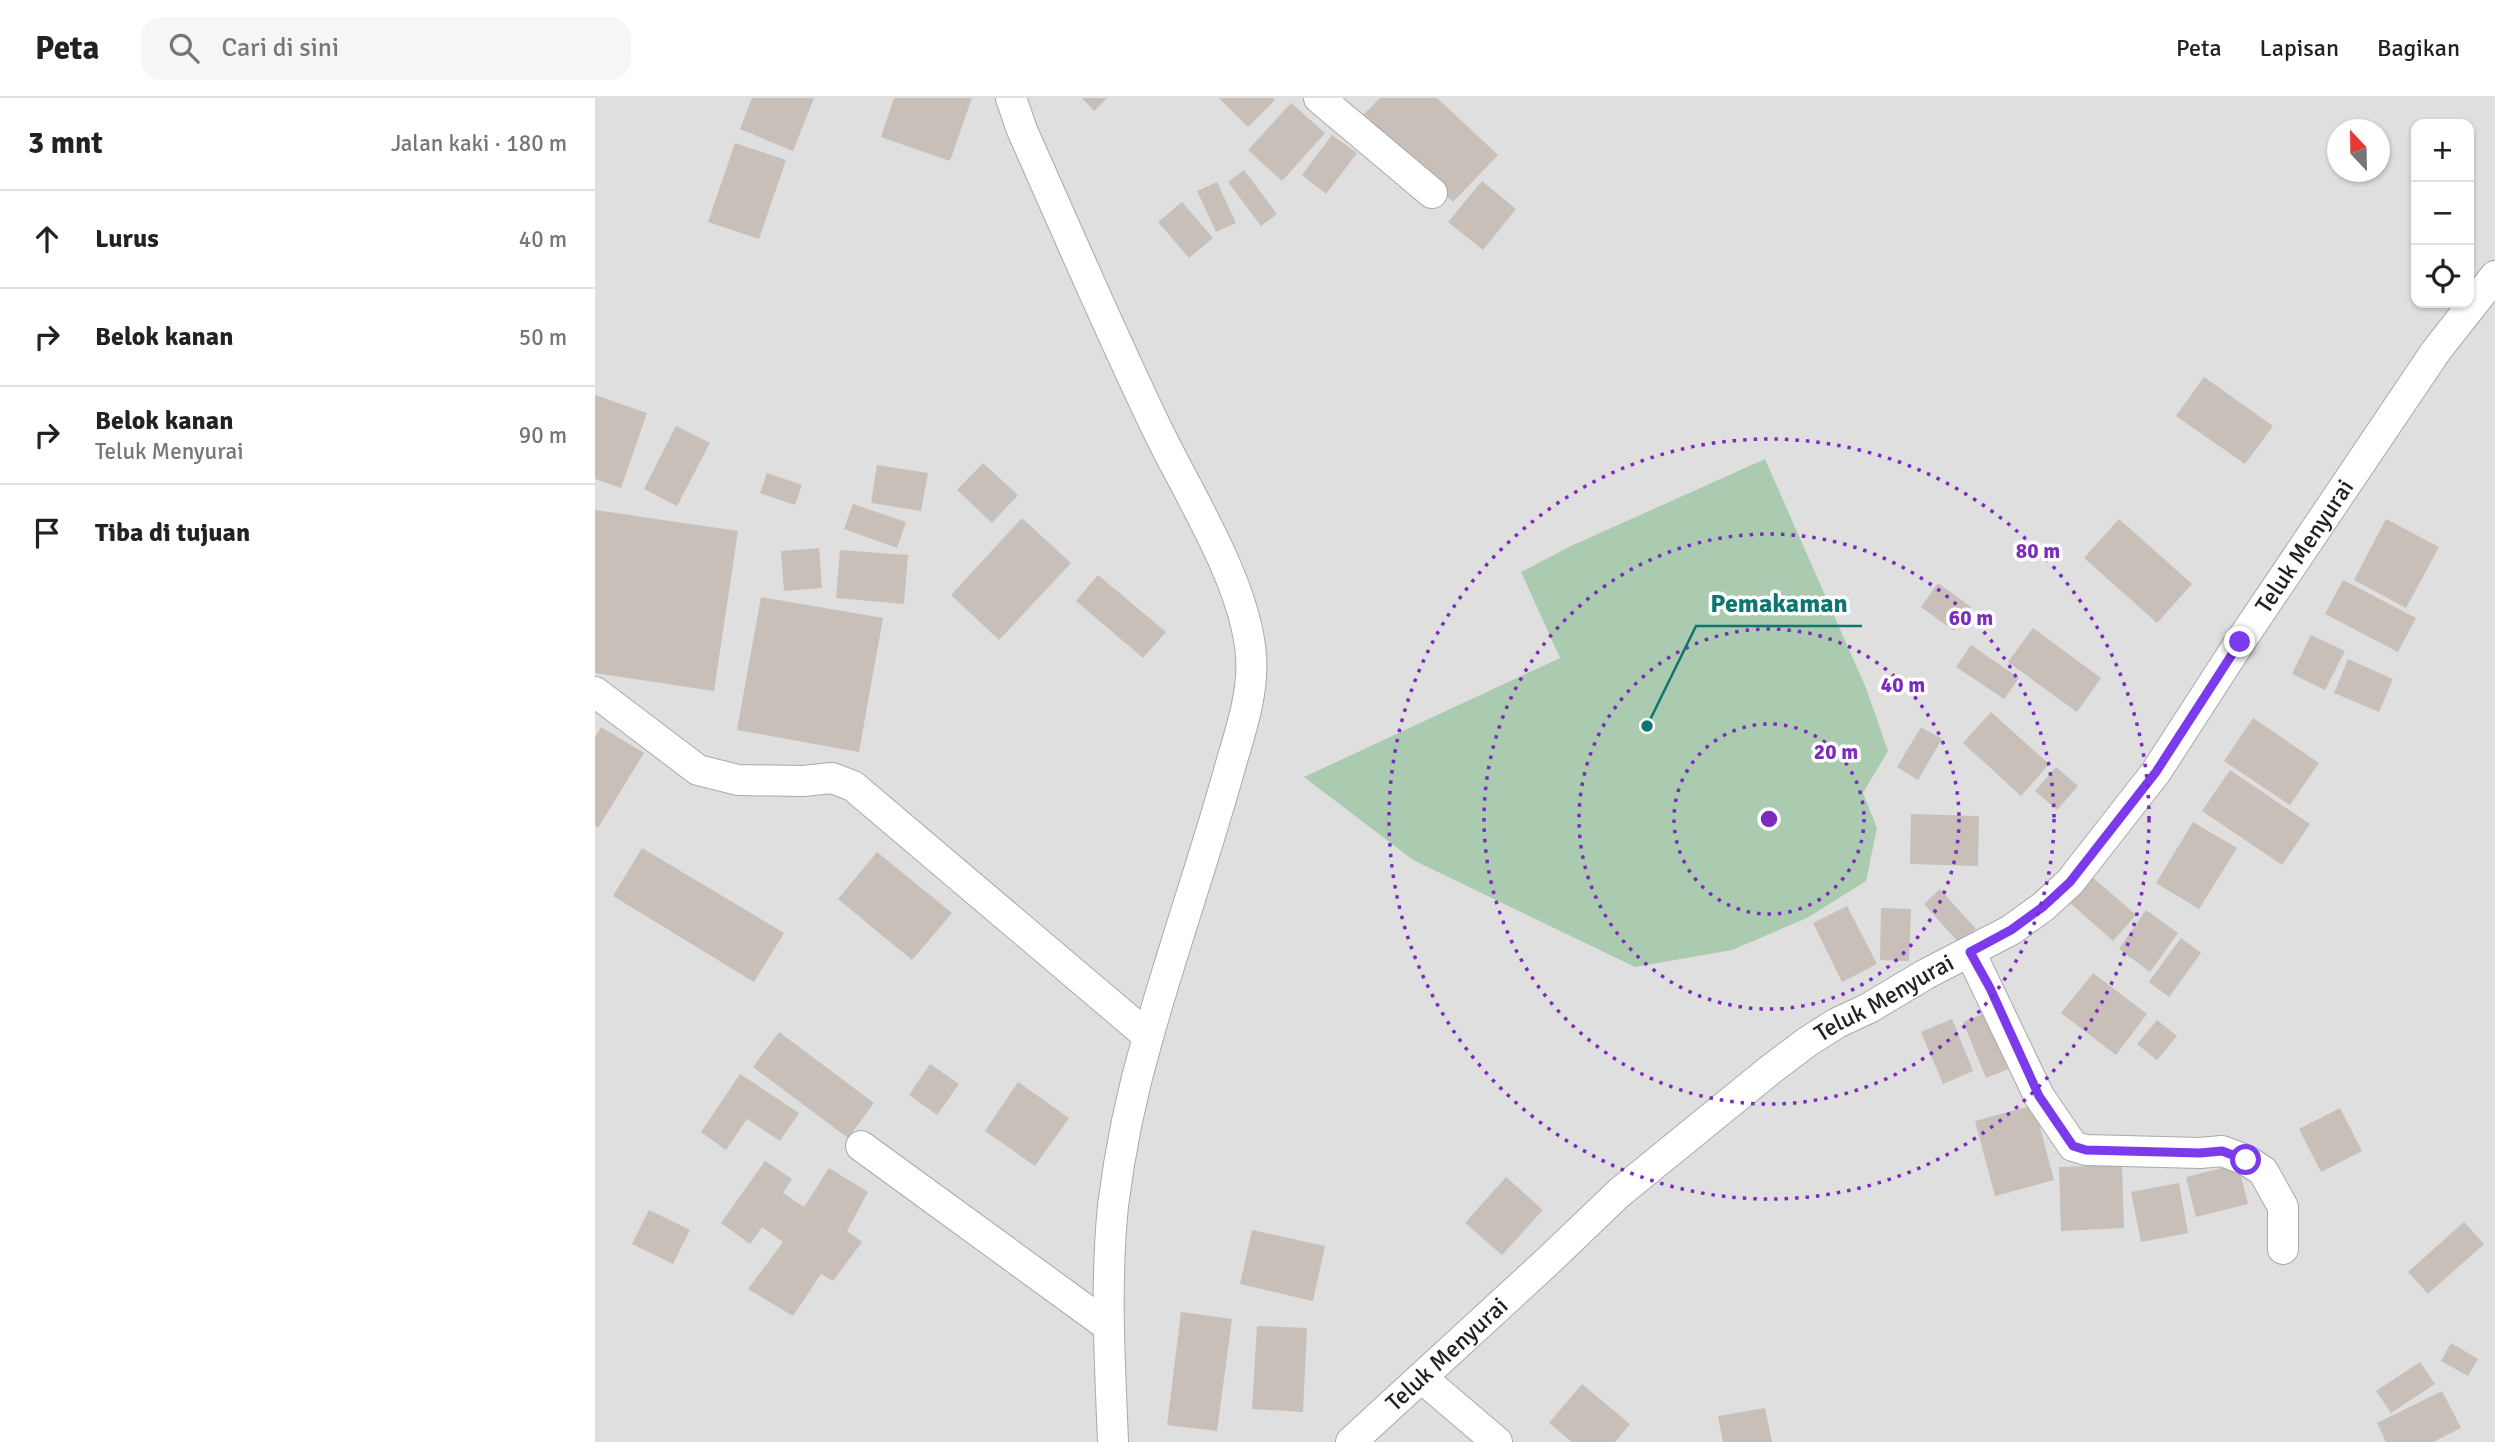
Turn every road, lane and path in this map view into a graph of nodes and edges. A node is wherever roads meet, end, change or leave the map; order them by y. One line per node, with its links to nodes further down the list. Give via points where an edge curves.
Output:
1 (1011, 98): 7 (street, via 1150,414 1224,564 1245,617 1250,648 1250,688 1243,718)
2 (1319, 98): 3 (street)
3 (1432, 193)
4 (2495, 275): 6 (street, Teluk Menyurai, via 2436,351 2156,772 2107,836 2044,906)
5 (595, 692): 7 (street, via 698,770 738,780 832,778 853,786)
6 (1970, 952): 9 (street, via 2039,1096 2073,1146 2086,1150 2222,1151 2246,1160 2263,1171 2283,1207); 11 (street, Teluk Menyurai, via 1837,1023 1770,1070 1619,1193)
7 (1148, 1036): 10 (street, via 1113,1209)
8 (861, 1146): 10 (street)
9 (2283, 1249)
10 (1108, 1326): 12 (street)
11 (1422, 1378): 13 (street, Teluk Menyurai); 14 (street)
12 (1113, 1442)
13 (1351, 1442)
14 (1497, 1442)

